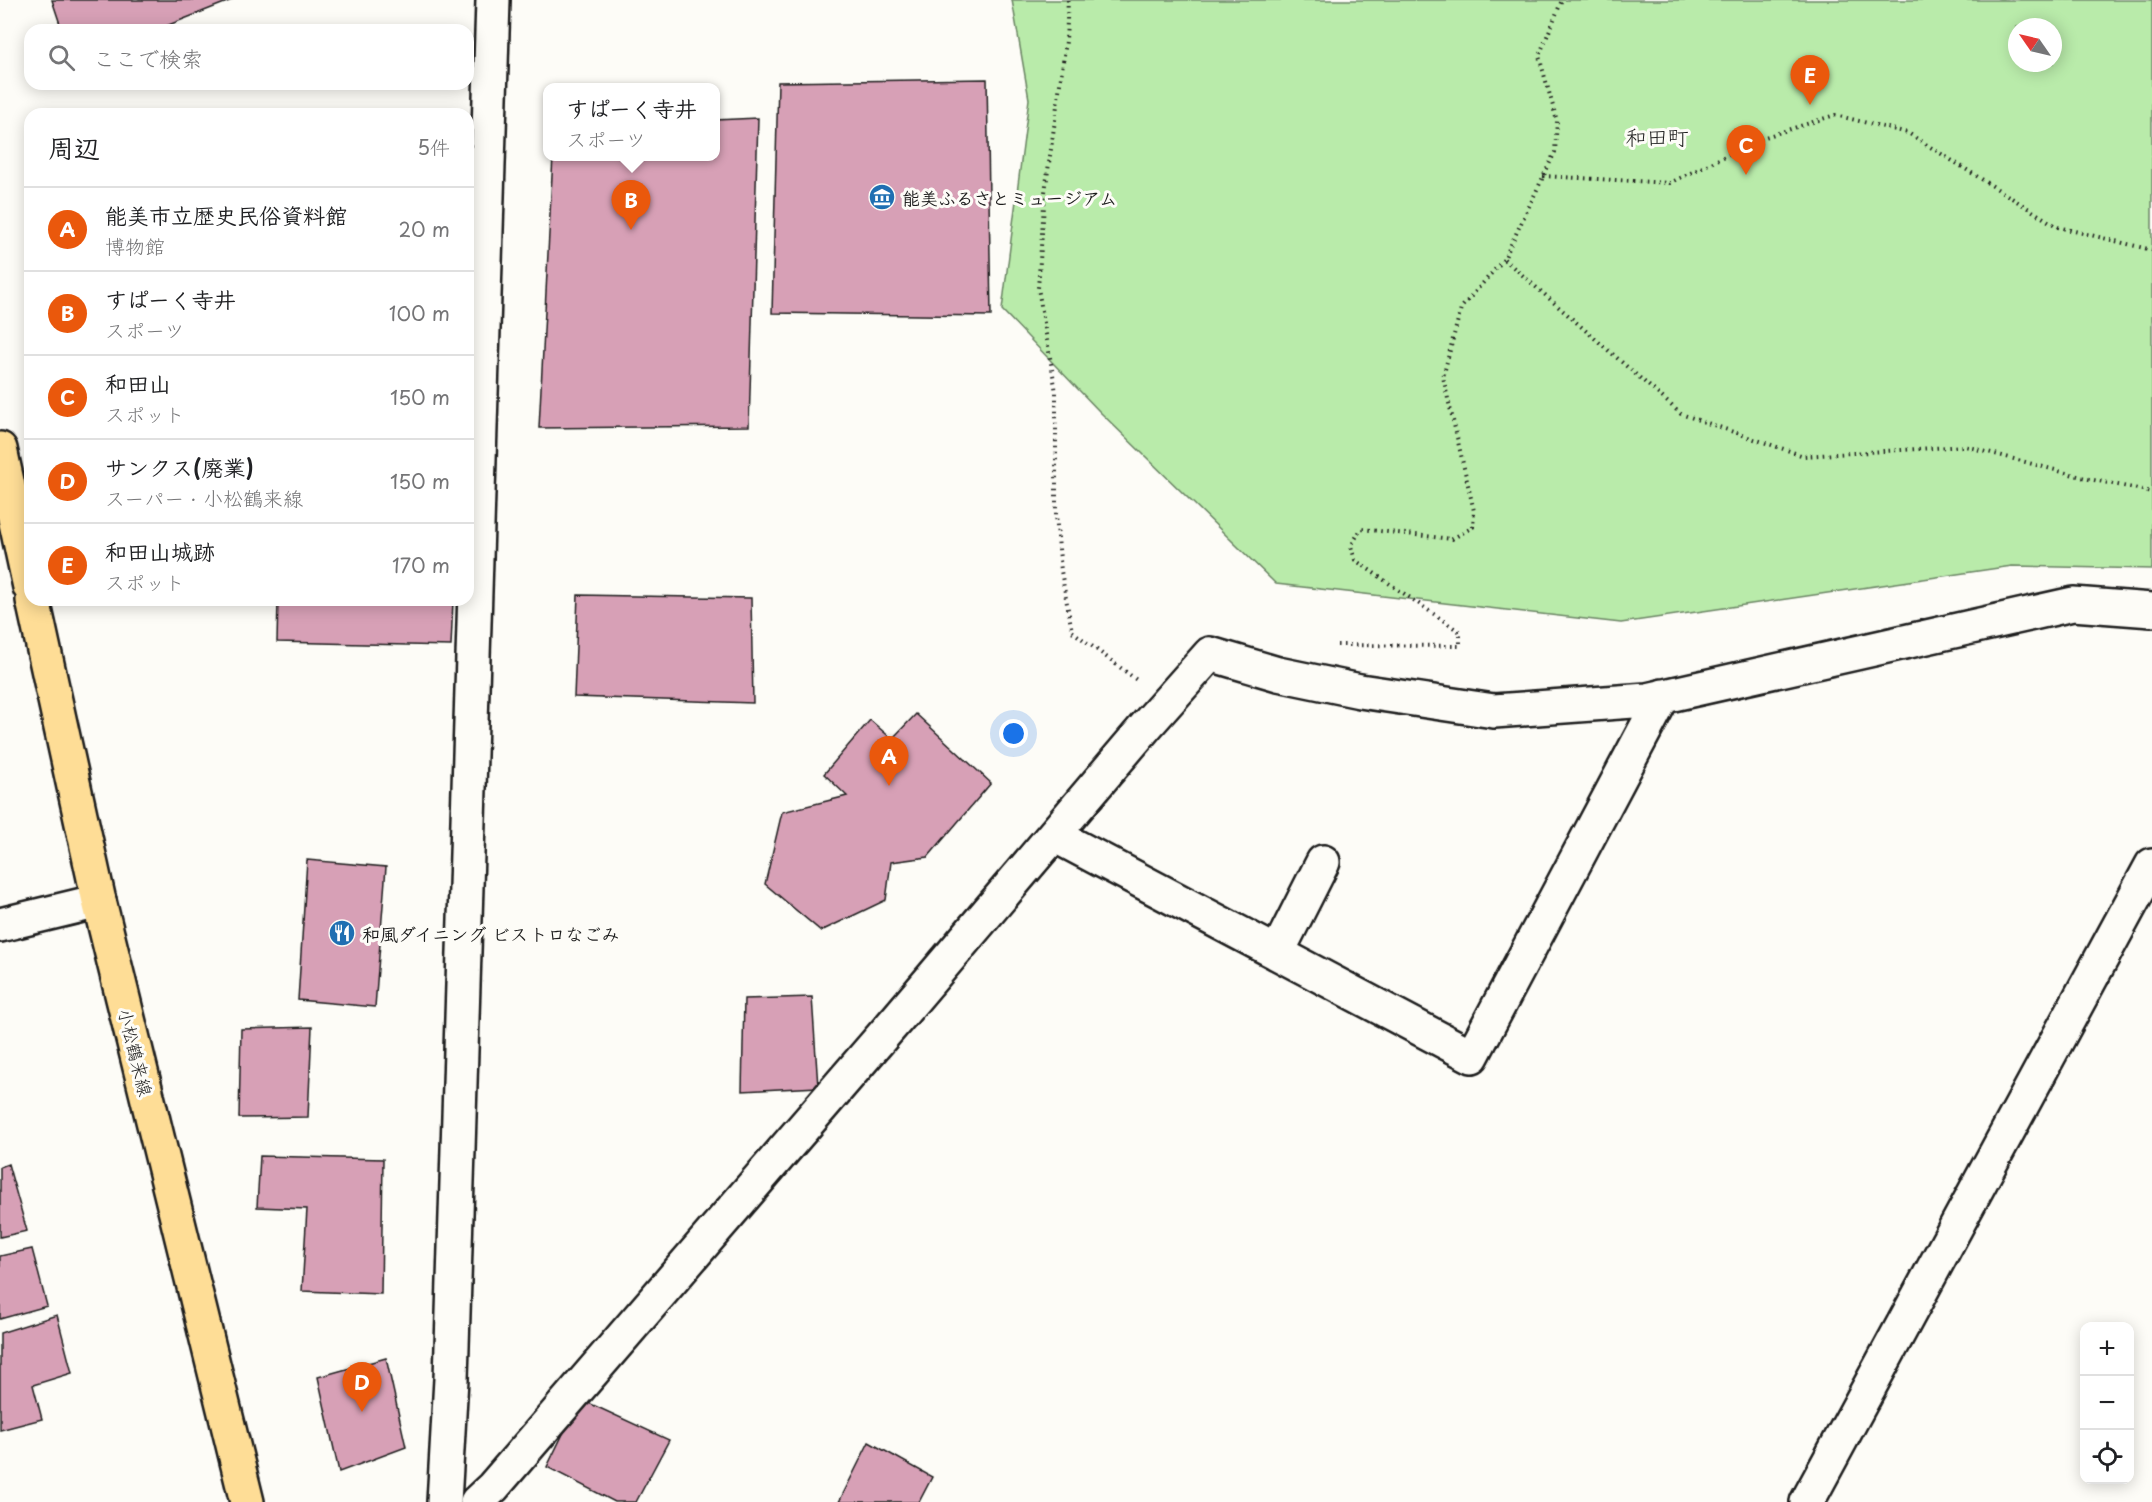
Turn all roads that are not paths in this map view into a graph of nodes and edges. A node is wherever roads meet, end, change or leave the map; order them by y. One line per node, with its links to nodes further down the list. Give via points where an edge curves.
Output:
1 (494, 0): 14 (street)
2 (0, 449): 3 (main road)
3 (24, 559)
4 (34, 606): 10 (main road, 小松鶴来線)
5 (2152, 610): 6 (street, via 2073,604)
6 (1662, 696): 7 (street, via 1494,711 1360,692 1210,654); 12 (street, via 1472,1056)
7 (1054, 835): 12 (street); 15 (street)
8 (1323, 862): 12 (street)
9 (2152, 865): 16 (street)
10 (99, 901): 11 (street); 13 (main road, 小松鶴来線)
11 (0, 925)
12 (1277, 953)
13 (248, 1502)
14 (444, 1502)
15 (477, 1502)
16 (1807, 1502)

